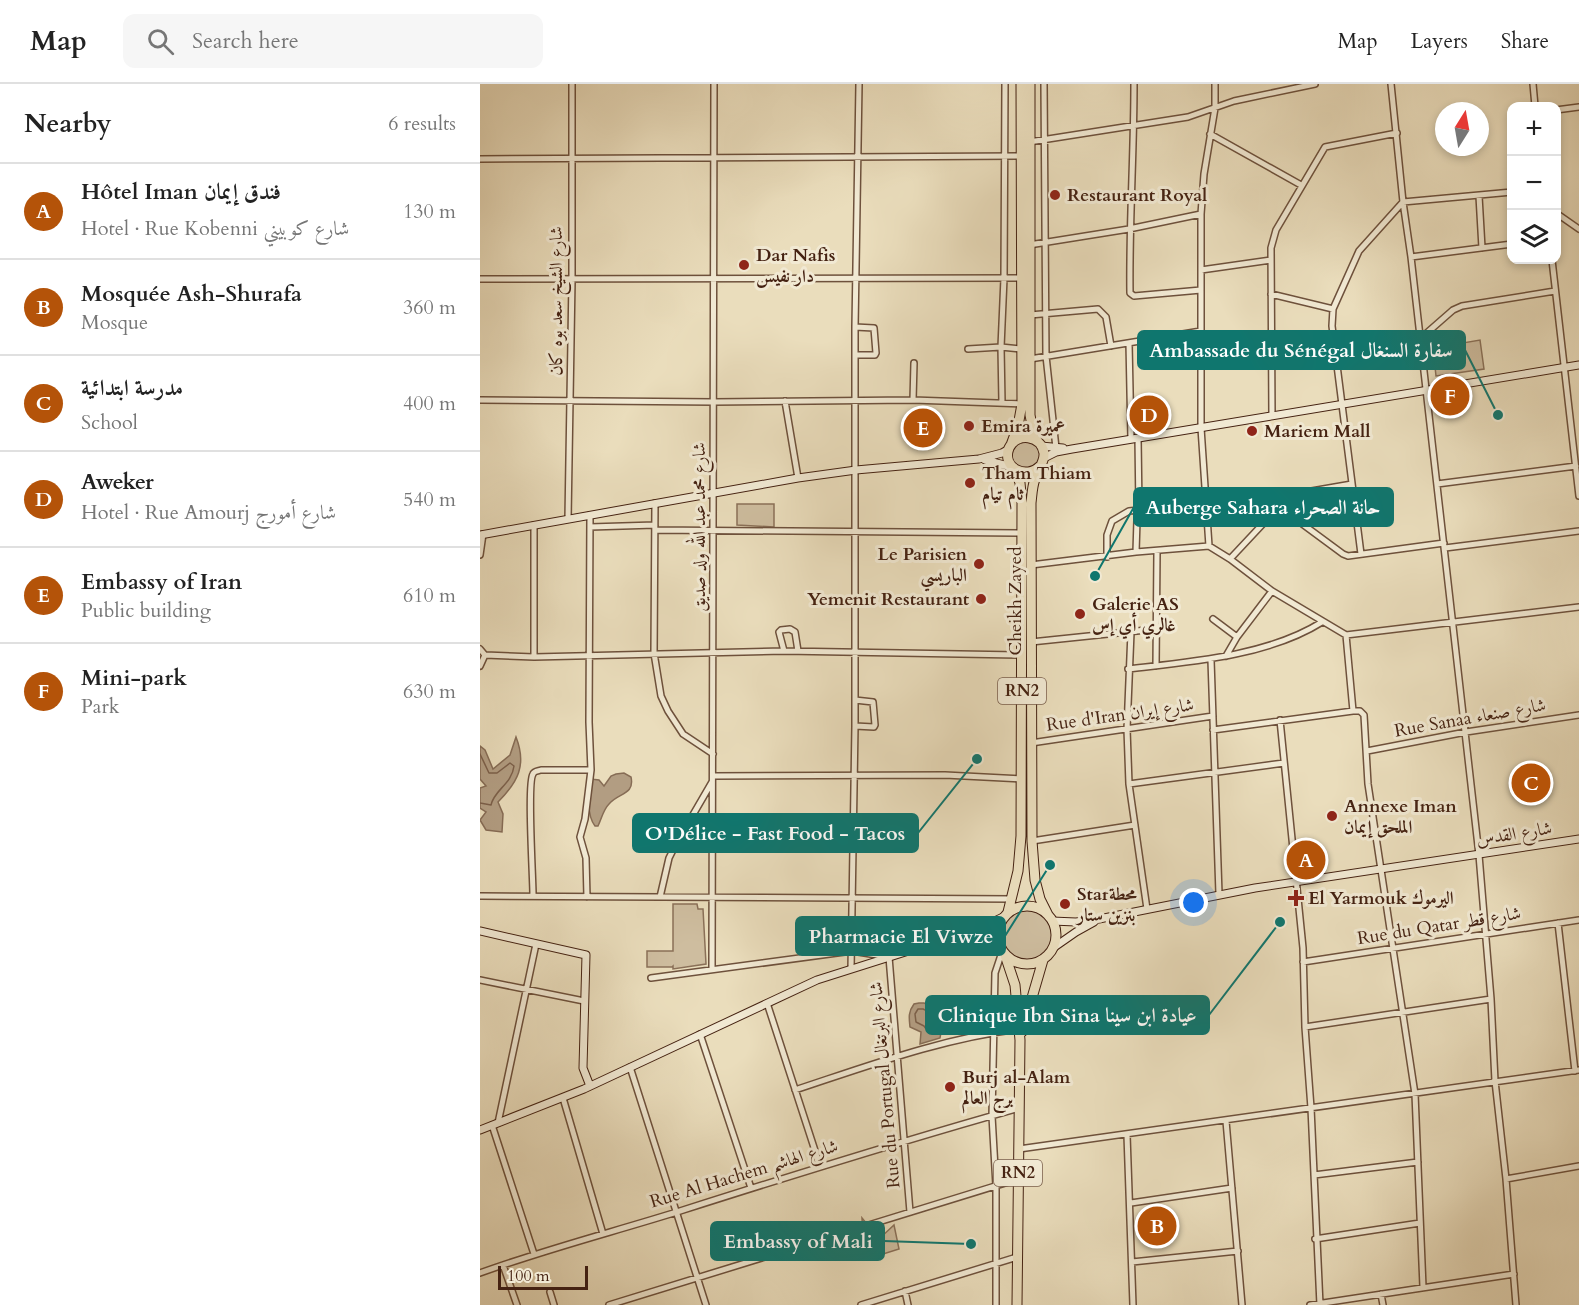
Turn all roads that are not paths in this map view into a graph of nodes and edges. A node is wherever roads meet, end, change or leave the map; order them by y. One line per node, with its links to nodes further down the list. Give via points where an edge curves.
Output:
1 (572, 84): 28 (street, شارع الشيخ سعد بوه كان)
2 (714, 84): 26 (street, شارع محمد عبد الله ولد صديق)
3 (859, 84): 27 (street)
4 (1005, 84): 24 (street)
5 (1021, 84): 23 (highway)
6 (1030, 84): 23 (highway)
7 (1044, 84): 22 (street)
8 (1134, 84): 19 (street)
9 (1215, 84): 17 (street)
10 (1271, 84): 14 (street)
11 (1315, 84): 14 (street)
12 (1391, 84): 20 (street)
13 (1533, 84): 15 (street)
14 (1272, 92): 17 (street)
15 (1535, 102)
16 (1579, 107): 18 (street)
17 (1215, 108): 19 (street); 21 (street)
18 (1561, 109)
19 (1134, 126): 22 (street); 36 (street)
20 (1397, 133): 30 (street, via 1327,145); 33 (street)
21 (1210, 134): 30 (street); 34 (street)
22 (1044, 140): 23 (street); 38 (street)
23 (1025, 143): 25 (highway); 39 (highway)
24 (1005, 156): 25 (street); 27 (street); 48 (street)
25 (1021, 156): 39 (highway)
26 (713, 157): 27 (street); 28 (street); 46 (street, شارع محمد عبد الله ولد صديق)
27 (859, 157): 47 (street)
28 (571, 158): 29 (street); 51 (street, شارع الشيخ سعد بوه كان)
29 (480, 159)
30 (1301, 186): 43 (street, via 1276,230)
31 (1507, 193): 32 (street)
32 (1479, 196): 33 (street); 41 (street)
33 (1403, 202): 42 (street); 55 (street, via 1361,248)
34 (1201, 214): 36 (street); 45 (street)
35 (1561, 216): 37 (street)
36 (1129, 229): 38 (street); 52 (street, via 1132,296)
37 (1579, 229)
38 (1046, 243): 39 (street); 56 (street)
39 (1026, 245): 49 (highway); 57 (highway)
40 (1507, 245): 41 (street)
41 (1482, 248): 42 (street)
42 (1411, 257): 60 (street)
43 (1271, 260): 45 (street); 54 (street)
44 (1553, 264): 53 (street)
45 (1201, 270): 52 (street)
46 (713, 278): 47 (street); 51 (street); 78 (street, شارع محمد عبد الله ولد صديق)
47 (855, 278): 48 (street); 58 (street)
48 (1004, 278): 49 (street); 63 (street)
49 (1022, 278): 65 (highway)
50 (480, 279): 51 (street)
51 (572, 280): 75 (street, شارع الشيخ سعد بوه كان)
52 (1201, 290): 59 (street)
53 (1556, 291): 60 (street, via 1462,306); 71 (street)
54 (1271, 294): 55 (street); 82 (street)
55 (1333, 309): 81 (street)
56 (1046, 314): 57 (street); 62 (street, via 1102,310); 67 (street)
57 (1030, 315): 68 (highway)
58 (855, 327): 66 (street); 66 (street, via 874,328 876,353)
59 (1201, 331): 61 (street); 83 (street)
60 (1421, 338): 72 (street)
61 (1129, 343): 62 (street); 84 (street)
62 (1111, 346): 67 (street)
63 (1002, 347): 64 (street); 65 (street); 79 (street)
64 (968, 349)
65 (1021, 349): 80 (highway)
66 (855, 355): 73 (street)
67 (1046, 356): 68 (street); 87 (street)
68 (1030, 359): 85 (highway, via 1031,425)
69 (914, 363): 76 (street)
70 (1579, 365): 71 (street)
71 (1564, 367): 72 (street); 91 (street)
72 (1427, 390): 81 (street); 97 (street)
73 (856, 399): 76 (street); 77 (street); 93 (street)
74 (480, 400): 75 (street)
75 (570, 400): 78 (street); 104 (street, شارع الشيخ سعد بوه كان)
76 (913, 400): 79 (street)
77 (784, 401): 78 (street); 94 (street)
78 (714, 402): 98 (street, شارع محمد عبد الله ولد صديق)
79 (1002, 403): 80 (street)
80 (1022, 404): 86 (highway)
81 (1341, 404): 82 (street); 96 (street)
82 (1272, 416): 83 (street)
83 (1201, 428): 84 (street); 113 (street)
84 (1134, 439): 88 (street); 102 (street)
85 (1039, 444): 86 (highway, via 1023,438); 87 (street); 90 (highway)
86 (1010, 448): 89 (street); 92 (highway, via 1009,461)
87 (1056, 448): 88 (street)
88 (1072, 449): 90 (street, via 1056,452)
89 (979, 459): 92 (street); 93 (street)
90 (1042, 462): 92 (highway, via 1028,473); 121 (highway, Cheikh Zayed / RN2, via 1032,492)
91 (1576, 466): 95 (street); 97 (street)
92 (1014, 468): 111 (highway, Cheikh Zayed / RN2, via 1021,492)
93 (856, 470): 94 (street); 110 (street)
94 (798, 478): 98 (street)
95 (1578, 479): 99 (street)
96 (1352, 484): 101 (street, via 1300,493 1288,497); 117 (street)
97 (1437, 484): 114 (street)
98 (713, 492): 100 (street); 109 (street, شارع محمد عبد الله ولد صديق)
99 (1579, 496)
100 (655, 503): 103 (street); 107 (street)
101 (1278, 507): 117 (street, via 1343,554); 120 (street)
102 (1139, 510): 115 (street); 119 (street, via 1112,520)
103 (590, 515): 104 (street); 106 (street)
104 (568, 519): 105 (street)
105 (534, 525): 112 (street); 142 (street)
106 (590, 527): 107 (street); 138 (street)
107 (655, 528): 109 (street); 136 (street)
108 (1579, 531): 114 (street)
109 (713, 532): 110 (street); 135 (street, شارع محمد عبد الله ولد صديق)
110 (855, 532): 111 (street); 137 (street)
111 (1022, 533): 140 (highway, Cheikh Zayed / RN2)
112 (482, 534): 118 (street)
113 (1209, 546): 116 (street); 120 (street)
114 (1444, 546): 117 (street); 126 (street)
115 (1136, 552): 116 (street); 119 (street)
116 (1157, 552): 127 (street)
117 (1361, 554)
118 (480, 555)
119 (1107, 557): 121 (street)
120 (1230, 559): 122 (street)
121 (1031, 565): 131 (highway, Cheikh Zayed / RN2)
122 (1272, 591): 125 (street); 130 (street)
123 (1579, 607): 126 (street)
124 (1213, 619): 130 (street)
125 (1322, 622): 129 (street); 141 (street, via 1297,636)
126 (1453, 624): 129 (street); 155 (street)
127 (1156, 629): 128 (street); 145 (street)
128 (1131, 632): 131 (street); 146 (street)
129 (1346, 636): 148 (street)
130 (1237, 637): 141 (street)
131 (1031, 642): 156 (highway, Cheikh Zayed / RN2)
132 (480, 649): 139 (street)
133 (784, 651): 134 (street); 134 (street, via 779,632 790,628 795,632); 135 (street)
134 (798, 651): 137 (street)
135 (714, 652): 136 (street); 158 (street, شارع محمد عبد الله ولد صديق)
136 (654, 653): 138 (street); 158 (street, via 661,696 668,711 683,734)
137 (854, 653): 140 (street); 147 (street)
138 (590, 654): 142 (street); 160 (street)
139 (485, 655): 142 (street); 144 (street)
140 (1022, 655): 164 (highway, Cheikh Zayed / RN2)
141 (1226, 656): 143 (street)
142 (534, 657)
143 (1211, 660): 145 (street); 149 (street)
144 (480, 666)
145 (1156, 666): 146 (street)
146 (1128, 669): 153 (street)
147 (855, 700): 152 (street); 152 (street, via 873,702 875,725)
148 (1353, 711): 151 (street, Rue d'Iran شارع إيران); 157 (street, Rue d'Iran شارع إيران, via 1363,713)
149 (1213, 716): 153 (street, Rue d'Iran شارع إيران); 154 (street)
150 (1579, 716): 155 (street, Rue Sanaa شارع صنعاء)
151 (1280, 720): 154 (street, Rue d'Iran شارع إيران); 159 (street)
152 (855, 726): 162 (street)
153 (1127, 729): 156 (street, Rue d'Iran شارع إيران); 165 (street)
154 (1214, 730): 161 (street)
155 (1466, 732): 157 (street, Rue Sanaa شارع صنعاء); 169 (street)
156 (1031, 742): 168 (highway, Cheikh Zayed / RN2)
157 (1367, 751): 170 (street)
158 (713, 754): 163 (street, شارع محمد عبد الله ولد صديق)
159 (1284, 763): 161 (street); 171 (street)
160 (591, 770): 173 (street, via 541,770 532,774); 175 (street, via 580,837 586,858)
161 (1215, 772): 165 (street); 172 (street)
162 (853, 775): 163 (street); 164 (street); 178 (street)
163 (713, 778): 176 (street, via 669,858); 177 (street, شارع محمد عبد الله ولد صديق)
164 (1022, 779): 179 (highway, Cheikh Zayed / RN2, via 1018,871)
165 (1129, 784): 166 (street)
166 (1135, 825): 168 (street); 180 (street)
167 (1579, 839): 169 (street, شارع القدس)
168 (1032, 841): 182 (highway, Cheikh Zayed / RN2, via 1035,880)
169 (1479, 855): 170 (street, شارع القدس); 187 (street)
170 (1381, 870): 171 (street, شارع القدس); 191 (street)
171 (1296, 881): 172 (street, شارع القدس); 196 (street)
172 (1219, 894): 180 (street, شارع القدس)
173 (533, 895): 174 (street); 175 (street)
174 (480, 896)
175 (587, 897): 176 (street)
176 (660, 897): 177 (street)
177 (712, 897): 178 (street); 197 (street, شارع محمد عبد الله ولد صديق)
178 (853, 898): 179 (street); 192 (street)
179 (1012, 898): 181 (highway, Cheikh Zayed / RN2)
180 (1147, 909): 183 (street, شارع القدس)
181 (1006, 915): 182 (highway, via 1028,906 1041,909); 188 (street); 193 (highway, via 998,929)
182 (1050, 918): 183 (street); 190 (highway, via 1056,937)
183 (1099, 920): 190 (street)
184 (1579, 920): 185 (street, Rue du Qatar شارع قطر)
185 (1558, 923): 187 (street, Rue du Qatar شارع قطر); 213 (street)
186 (480, 931): 189 (street)
187 (1486, 934): 191 (street, Rue du Qatar شارع قطر); 202 (street)
188 (943, 940): 193 (street, via 980,939); 194 (street)
189 (536, 944): 201 (street); 203 (street, via 586,955)
190 (1053, 948): 195 (highway)
191 (1394, 948): 196 (street, Rue du Qatar شارع قطر); 205 (street)
192 (852, 951): 194 (street); 197 (street); 198 (street)
193 (1002, 952): 195 (highway, via 1023,964); 207 (highway, RN2, via 1015,985); 208 (street, via 995,973)
194 (889, 957): 198 (street); 211 (street, Rue du Portugal شارع البرتغال)
195 (1043, 960): 210 (highway, RN2)
196 (1303, 962): 206 (street)
197 (712, 969): 199 (street)
198 (851, 969): 204 (street)
199 (651, 978)
200 (480, 981): 201 (street)
201 (525, 989): 203 (street); 223 (street)
202 (1491, 999): 205 (street); 214 (street)
203 (584, 1001): 215 (street, via 583,1068)
204 (767, 1003): 209 (street); 216 (street)
205 (1402, 1013): 206 (street); 217 (street)
206 (1305, 1027): 220 (street)
207 (1019, 1029): 208 (street); 210 (highway, RN2)
208 (994, 1032): 211 (street); 221 (street)
209 (700, 1034): 212 (street); 235 (street)
210 (1020, 1040): 219 (highway, RN2)
211 (898, 1056): 216 (street); 226 (street, Rue du Portugal شارع البرتغال)
212 (630, 1067): 215 (street); 238 (street)
213 (1577, 1070): 214 (street)
214 (1495, 1081): 217 (street); 233 (street)
215 (590, 1086): 218 (street)
216 (795, 1090): 229 (street)
217 (1414, 1094): 220 (street); 228 (street)
218 (563, 1098): 223 (street); 241 (street)
219 (1019, 1108): 221 (street, Rue Al Hachem شارع الهاشم); 227 (highway, RN2)
220 (1311, 1108): 222 (street); 231 (street)
221 (992, 1116): 226 (street, Rue Al Hachem شارع الهاشم); 234 (street)
222 (1226, 1121): 225 (street); 236 (street)
223 (495, 1124): 224 (street); 244 (street)
224 (480, 1130)
225 (1127, 1135): 227 (street); 237 (street)
226 (905, 1140): 229 (street, Rue Al Hachem شارع الهاشم); 239 (street, Rue du Portugal شارع البرتغال)
227 (1019, 1149): 232 (highway, RN2)
228 (1418, 1162): 231 (street); 240 (street)
229 (820, 1166): 235 (street, Rue Al Hachem شارع الهاشم)
230 (1579, 1166): 233 (street)
231 (1314, 1175): 242 (street)
232 (1018, 1179): 234 (street); 245 (highway, RN2)
233 (1506, 1179): 250 (street)
234 (996, 1186): 239 (street); 247 (street)
235 (751, 1188): 238 (street, Rue Al Hachem شارع الهاشم)
236 (1232, 1188): 237 (street); 243 (street)
237 (1131, 1203): 246 (street)
238 (678, 1212): 241 (street, Rue Al Hachem شارع الهاشم); 251 (street)
239 (910, 1212): 251 (street)
240 (1420, 1223): 242 (street); 252 (street)
241 (603, 1234): 244 (street, Rue Al Hachem شارع الهاشم)
242 (1315, 1239): 256 (street)
243 (1238, 1251): 246 (street); 266 (street)
244 (534, 1254): 248 (street, Rue Al Hachem شارع الهاشم)
245 (1017, 1257): 247 (street); 264 (highway, RN2)
246 (1132, 1262): 265 (street)
247 (997, 1264): 254 (street); 263 (street)
248 (503, 1265): 249 (street, Rue Al Hachem شارع الهاشم); 257 (street)
249 (480, 1273)
250 (1514, 1274): 252 (street); 269 (street)
251 (697, 1277): 259 (street); 260 (street)
252 (1424, 1287): 255 (street)
253 (550, 1292): 258 (street)
254 (905, 1292): 261 (street); 262 (street)
255 (1381, 1294): 256 (street); 268 (street)
256 (1319, 1304): 267 (street)
257 (517, 1305)
258 (554, 1305)
259 (609, 1305)
260 (706, 1305)
261 (861, 1305)
262 (908, 1305)
263 (996, 1305)
264 (1017, 1305)
265 (1133, 1305)
266 (1242, 1305)
267 (1310, 1305)
268 (1383, 1305)
269 (1516, 1305)

